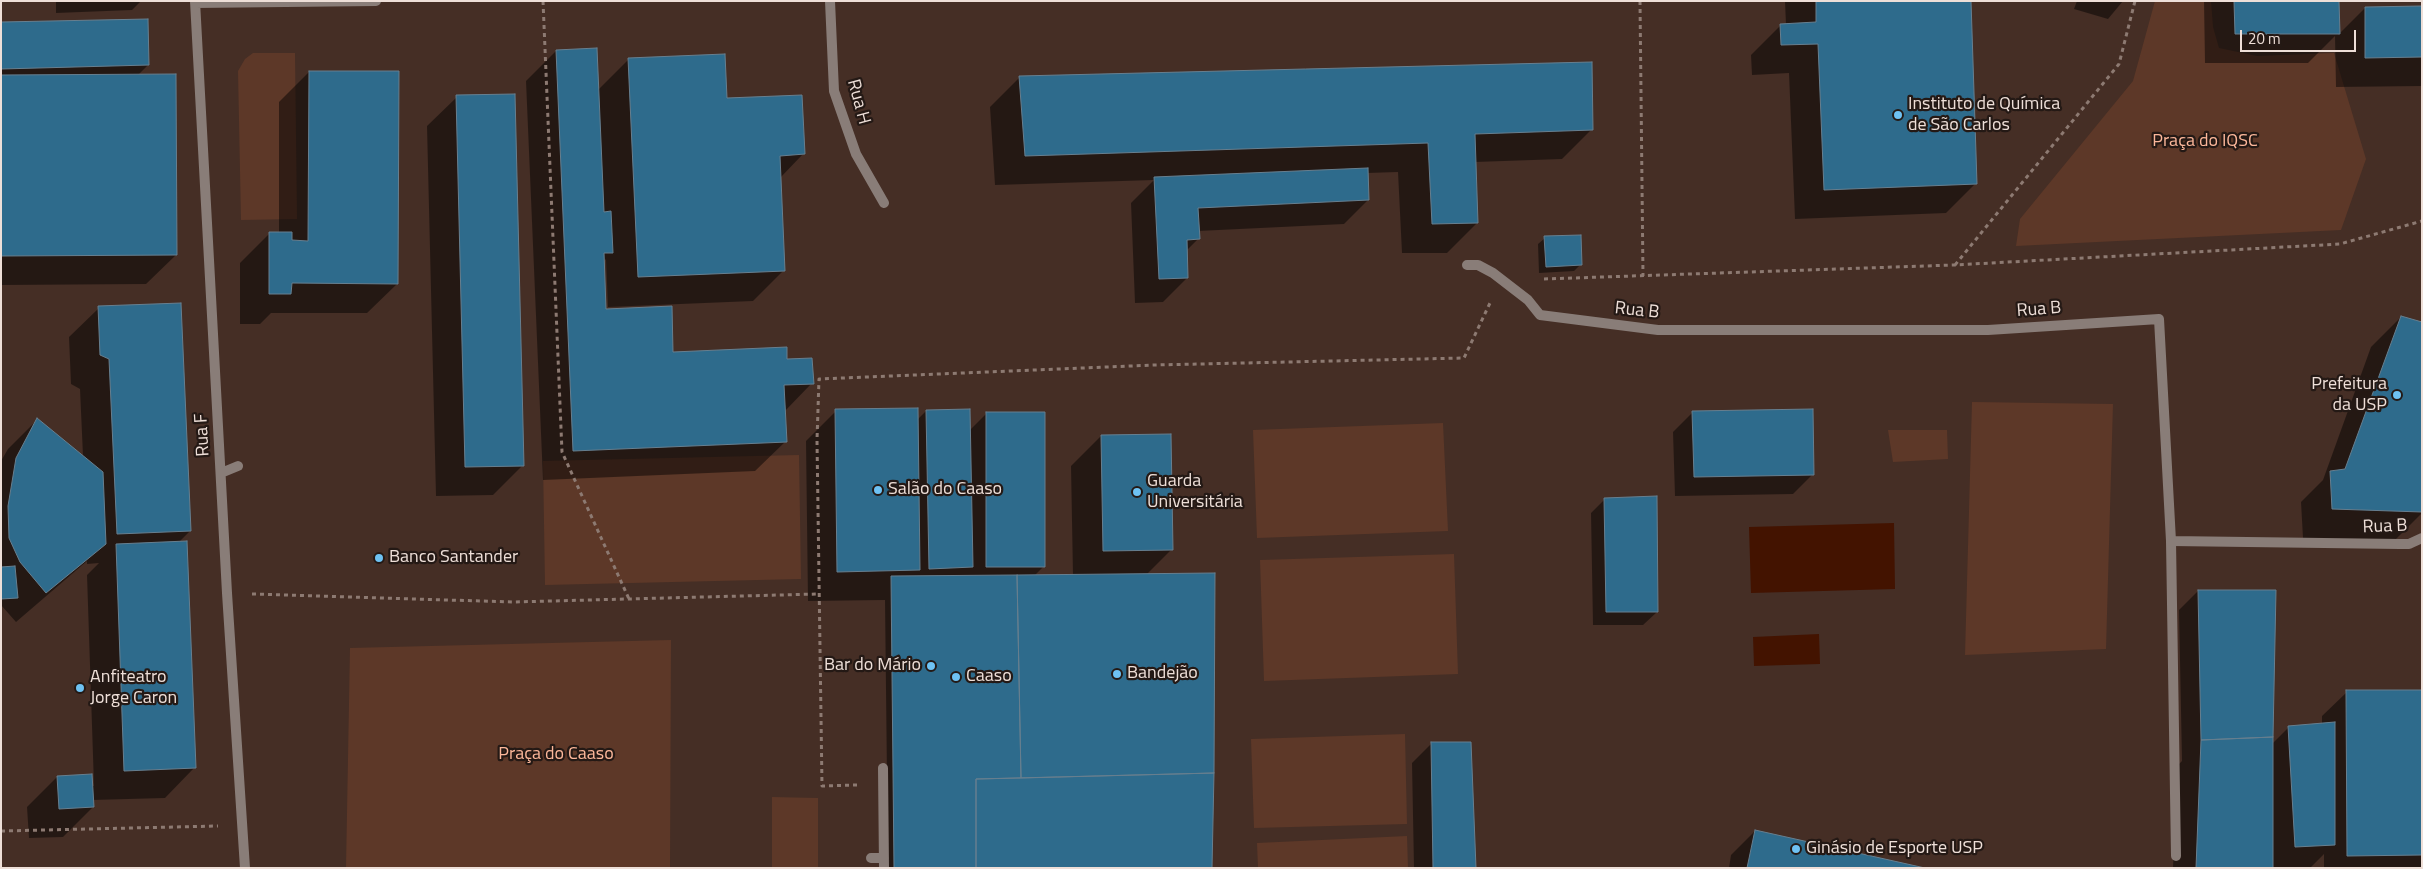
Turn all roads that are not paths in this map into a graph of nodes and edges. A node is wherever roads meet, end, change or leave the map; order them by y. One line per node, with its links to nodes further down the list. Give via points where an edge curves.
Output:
1 (376, 1): 3 (street)
2 (830, 1): 4 (street, Rua H, via 834,91 856,154)
3 (195, 2): 7 (street, Rua F)
4 (884, 203)
5 (1467, 265): 9 (street, Rua B, via 1478,265 1493,273 1528,300 1540,315 1658,330 1988,330 2158,319)
6 (238, 466): 7 (street)
7 (221, 473): 14 (street, Rua F)
8 (2422, 538): 9 (street, Rua B, via 2409,544)
9 (2171, 542): 11 (street)
10 (883, 768): 13 (street)
11 (2176, 856)
12 (871, 858): 13 (street)
13 (884, 863)
14 (246, 868)

